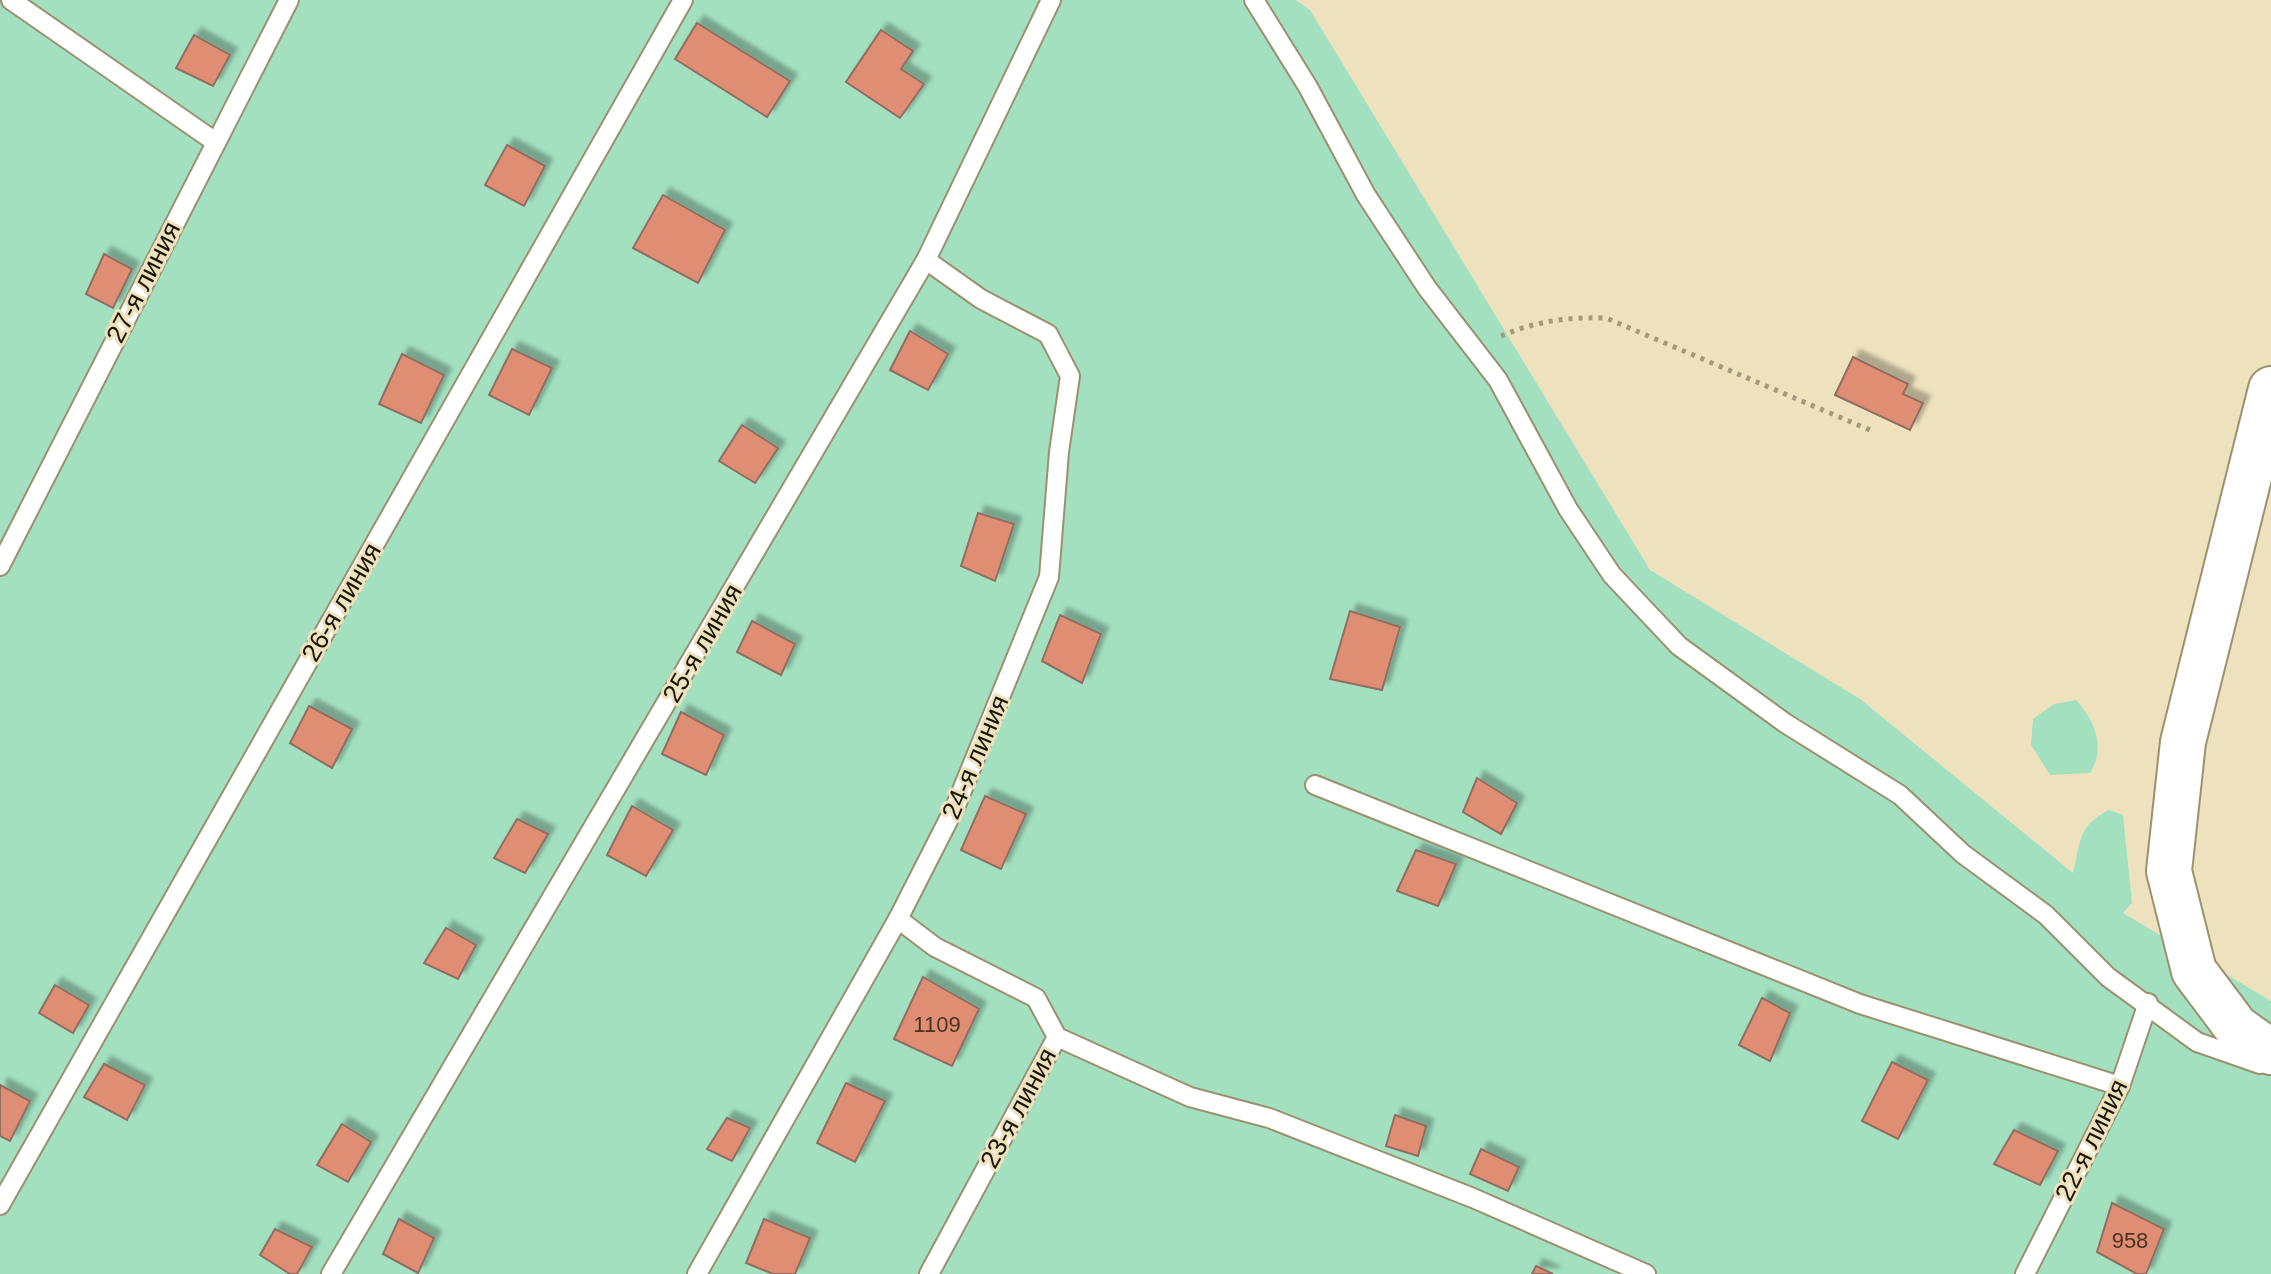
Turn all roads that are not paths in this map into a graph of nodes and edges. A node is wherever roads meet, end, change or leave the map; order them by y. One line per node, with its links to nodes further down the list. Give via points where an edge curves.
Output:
1 (11, 0): 6 (lane)
2 (289, 0): 6 (lane, 27-я линия)
3 (683, 0): 17 (lane, 26-я линия)
4 (1051, 0): 7 (lane, 25-я линия)
5 (1254, 0): 12 (lane, via 1366,195 1427,288 1498,380 1568,509 1612,575 1679,646 1785,723 1900,795 1963,854 2046,915 2108,977)
6 (214, 141): 9 (lane, 27-я линия)
7 (926, 260): 11 (lane, 24-я линия, via 981,299 1048,334 1070,376 1049,577 956,805); 18 (lane, 25-я линия)
8 (2271, 389): 14 (street, via 2183,742 2169,871 2194,971 2236,1027)
9 (0, 566)
10 (1315, 785): 16 (lane, via 1860,1004)
11 (898, 919): 13 (lane, 23-я линия, via 935,947 1036,998); 19 (lane, 24-я линия)
12 (2148, 1003): 15 (lane, via 2197,1042); 16 (lane, 22-я линия)
13 (1057, 1037): 20 (lane, 23-я линия); 21 (lane, via 1190,1097 1269,1118 1473,1198)
14 (2271, 1052)
15 (2271, 1068)
16 (2120, 1086): 22 (lane, 22-я линия)
17 (0, 1205)
18 (331, 1274)
19 (697, 1274)
20 (929, 1274)
21 (1646, 1274)
22 (2025, 1274)

